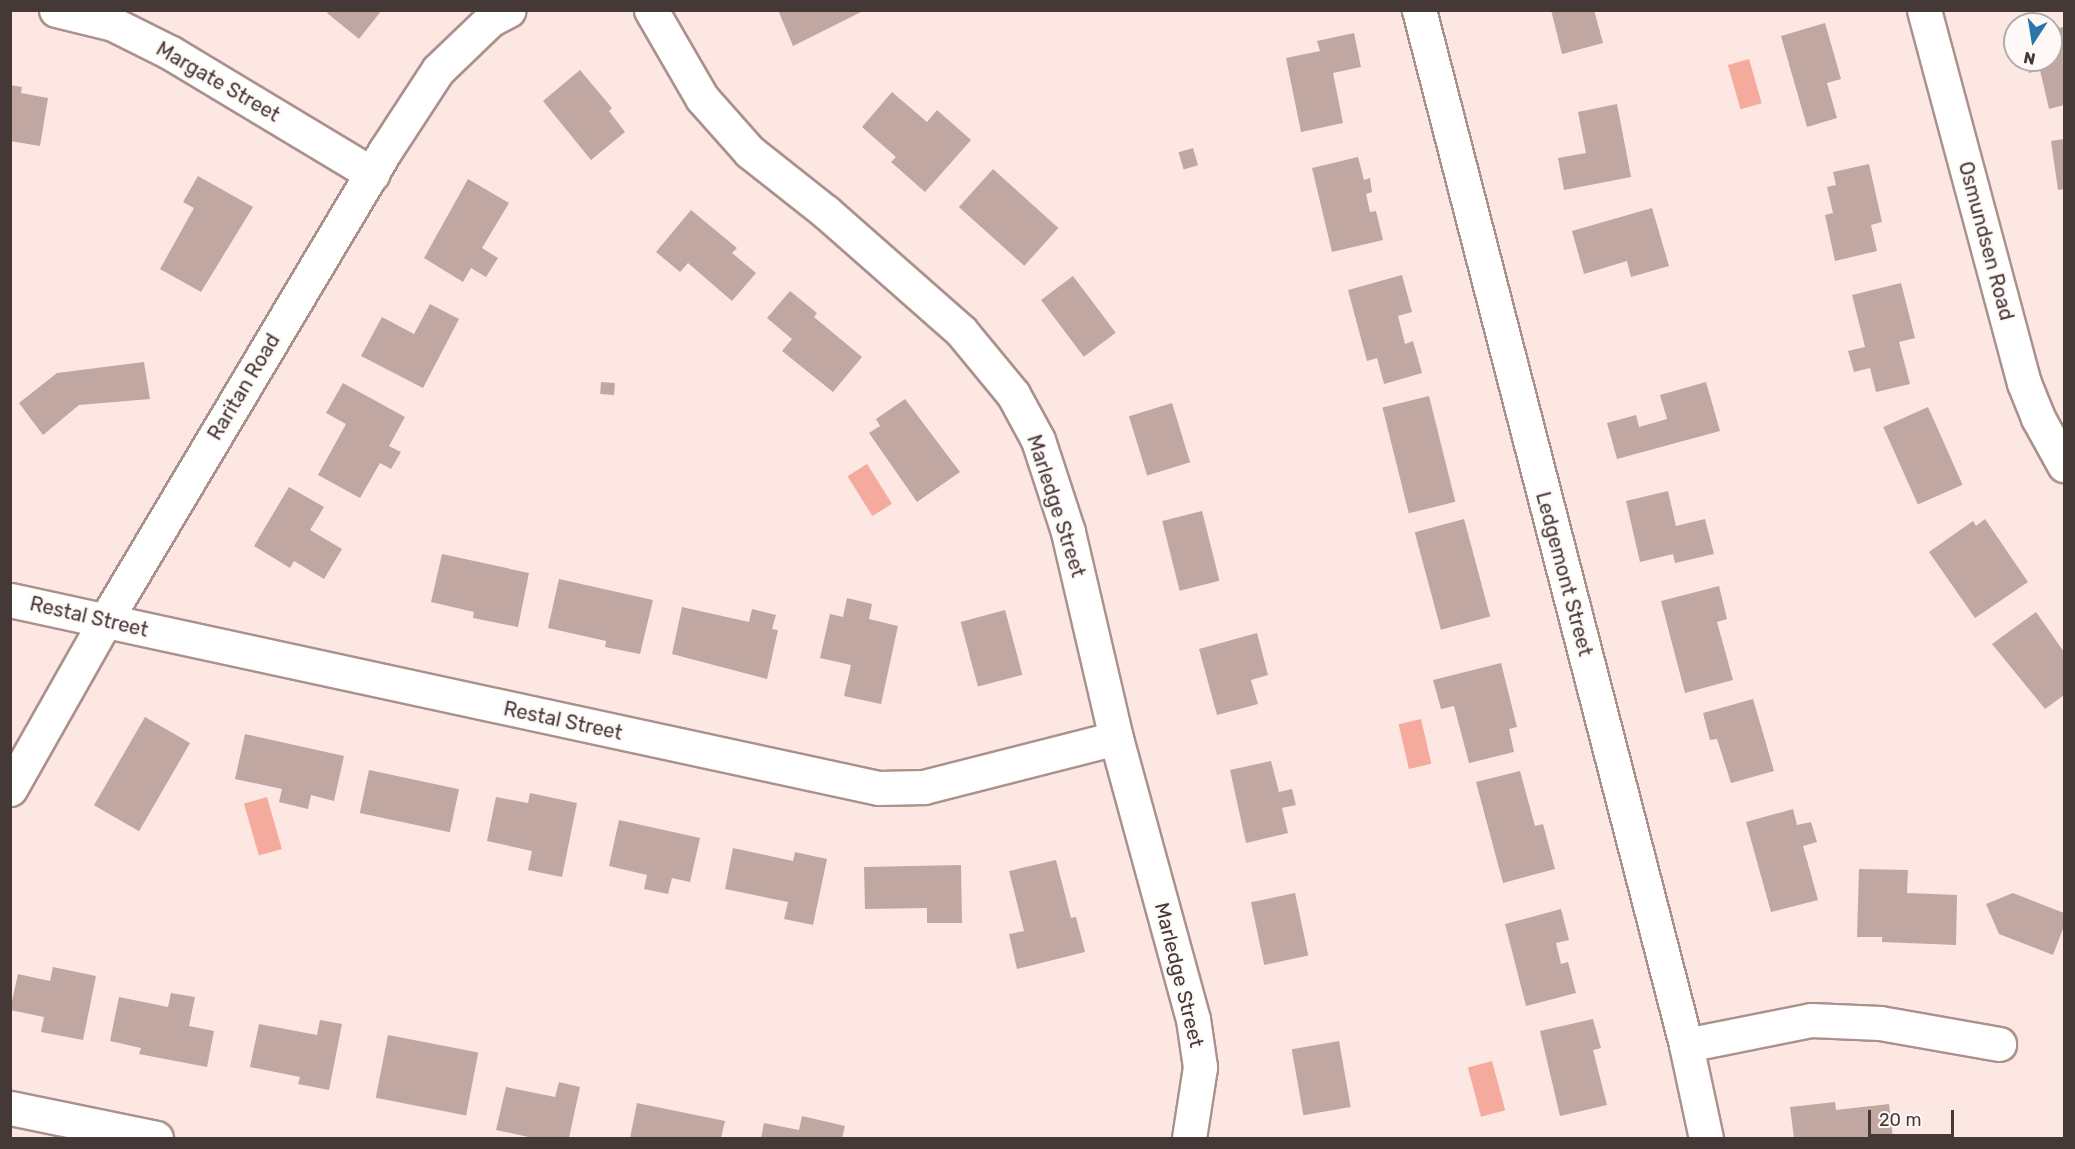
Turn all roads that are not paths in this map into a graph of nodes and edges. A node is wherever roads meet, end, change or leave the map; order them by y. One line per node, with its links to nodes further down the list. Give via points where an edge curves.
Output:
1 (56, 10): 6 (street, Margate Street, via 113,24 171,53)
2 (509, 10): 6 (street, Raritan Road, via 490,20 438,70)
3 (651, 10): 10 (street, Marledge Street, via 702,98 750,152 925,297 961,331 1013,394 1038,440 1068,532)
4 (1419, 10): 13 (street, Ledgemont Street)
5 (1924, 10): 7 (street, Osmundsen Road, via 2024,383)
6 (372, 174): 9 (street, Raritan Road)
7 (2064, 465)
8 (10, 600): 9 (street, Restal Street)
9 (105, 621): 10 (street, Restal Street, via 878,788 924,788); 11 (street, Raritan Road)
10 (1116, 738): 16 (street, Marledge Street, via 1193,1019 1200,1067)
11 (10, 789)
12 (1999, 1044): 13 (street, via 1880,1023 1811,1020)
13 (1686, 1045): 17 (street, Ledgemont Street)
14 (10, 1108): 15 (street)
15 (156, 1138)
16 (1189, 1138)
17 (1706, 1138)

